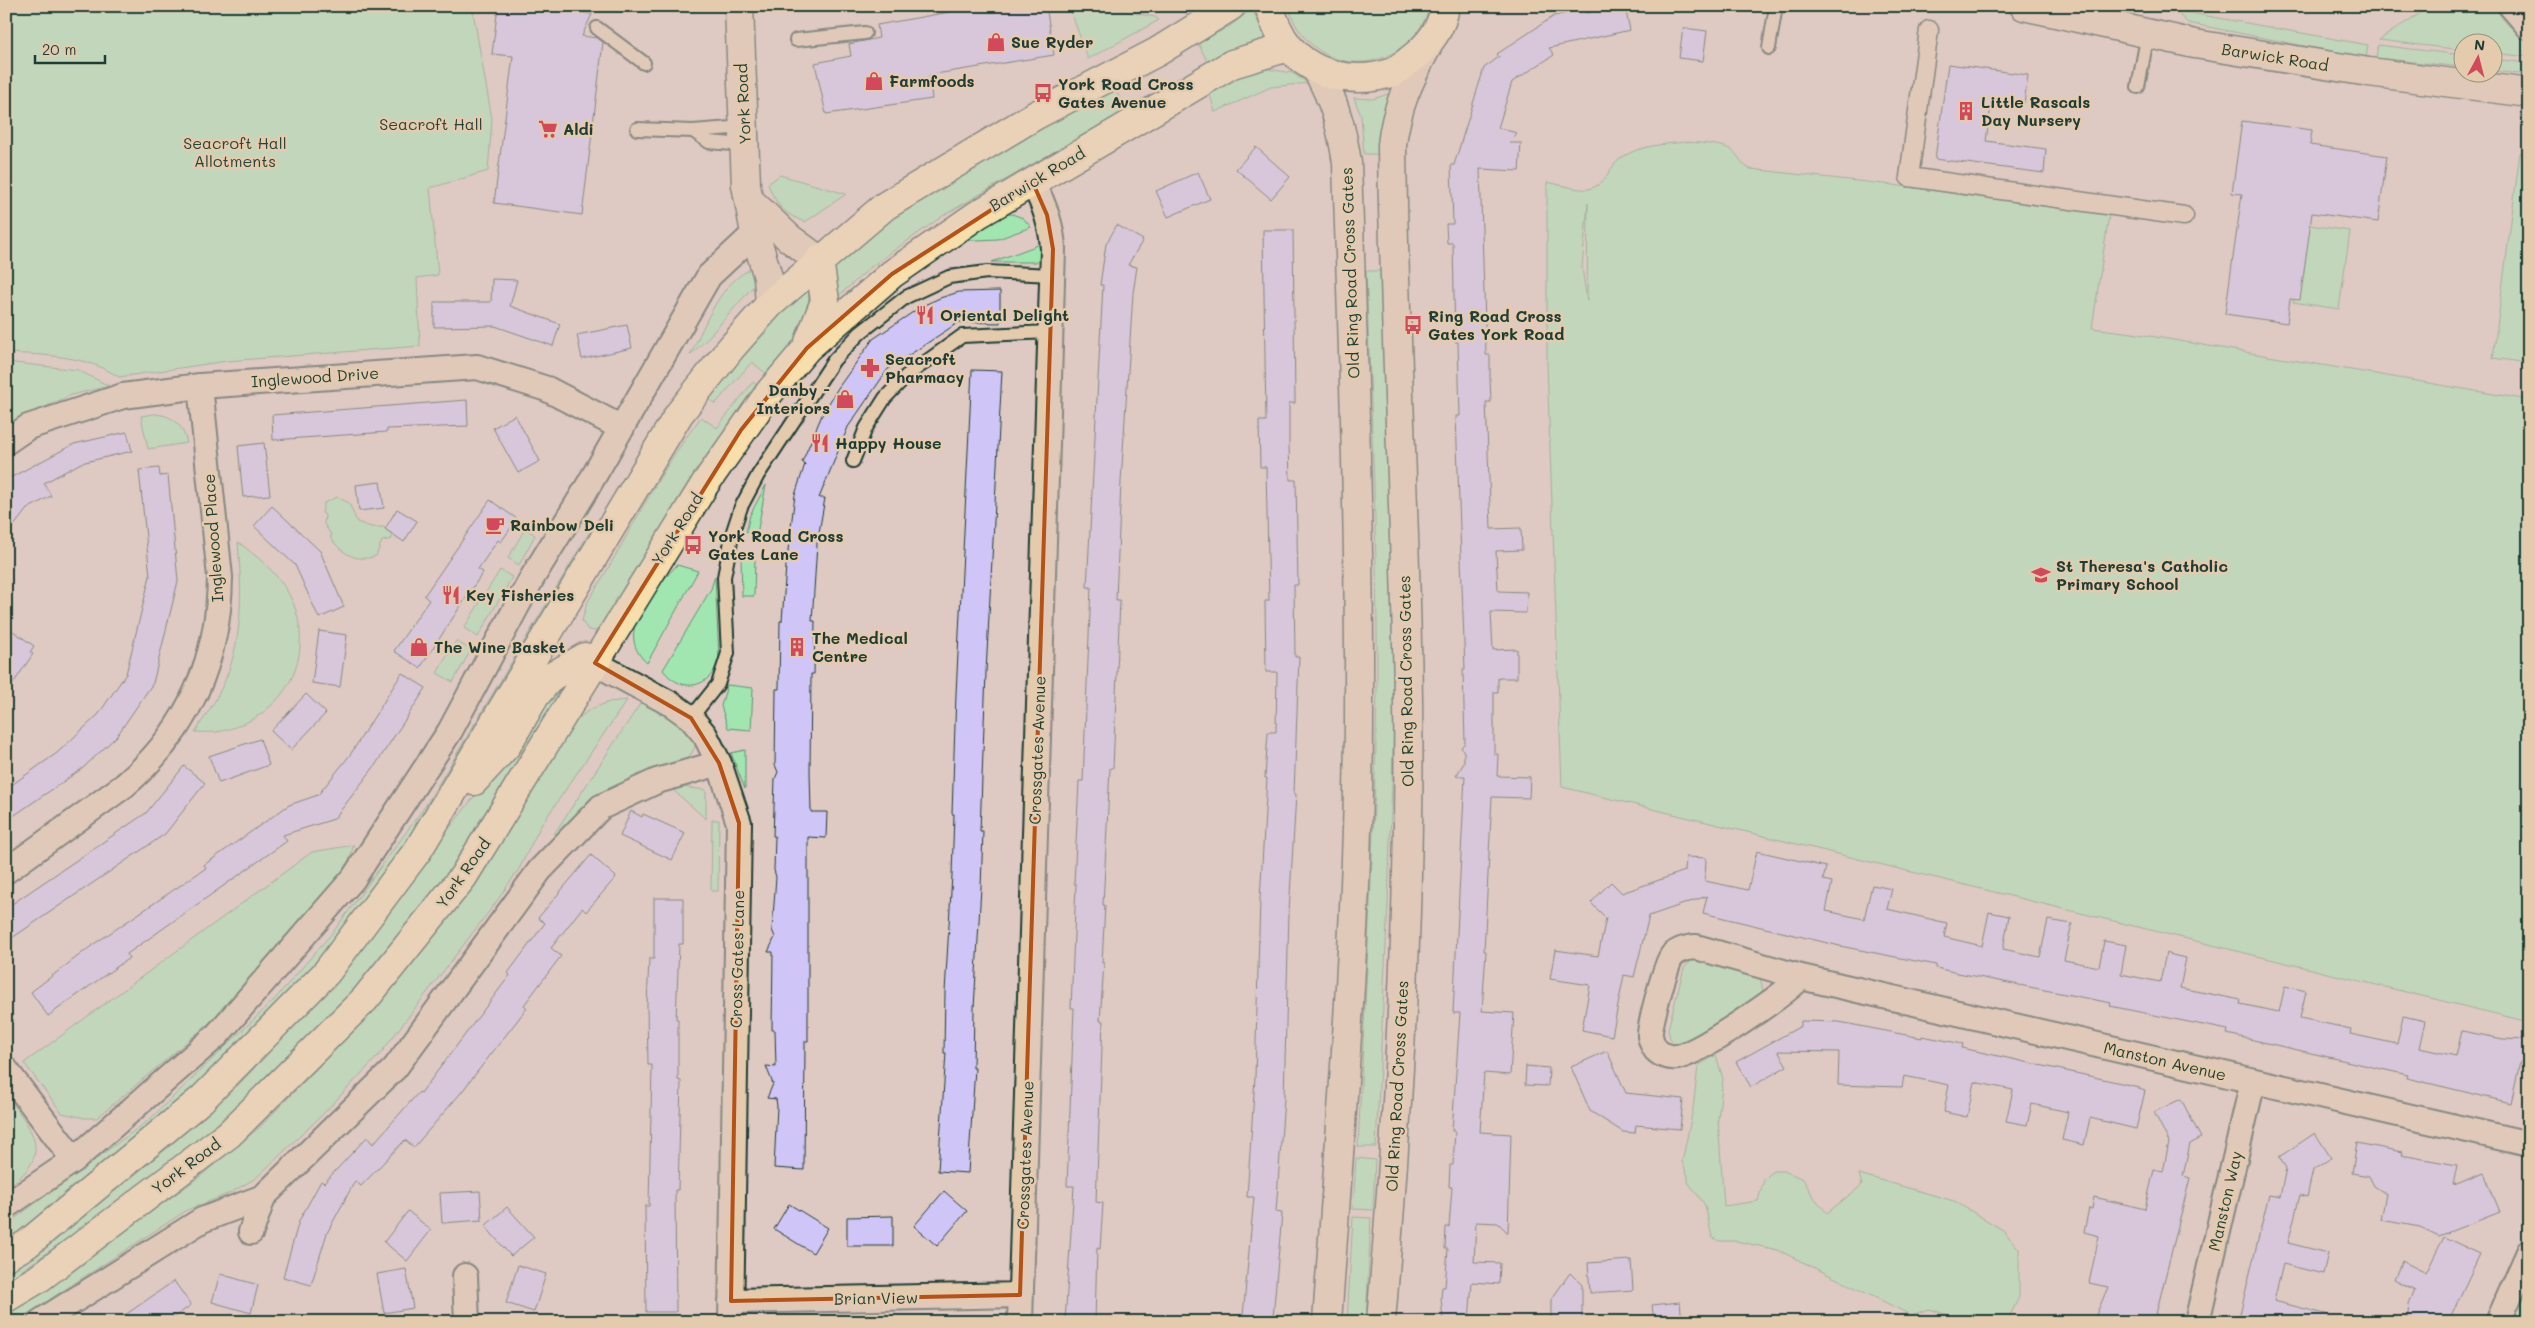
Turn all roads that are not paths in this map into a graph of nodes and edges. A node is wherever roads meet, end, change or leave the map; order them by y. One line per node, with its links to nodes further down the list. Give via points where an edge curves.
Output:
1 (739, 6): 22 (main road, York Road)
2 (1231, 6): 27 (highway, via 1157,52 1036,115 885,206)
3 (1269, 6): 14 (highway)
4 (1776, 6): 16 (lane)
5 (2024, 6): 12 (main road, Barwick Road)
6 (2510, 6): 8 (street)
7 (1447, 9): 15 (highway)
8 (2529, 27)
9 (597, 28): 17 (lane)
10 (1930, 30): 25 (street, via 1909,178)
11 (865, 33): 13 (lane)
12 (2148, 33): 19 (lane); 20 (main road, Barwick Road, via 2195,44 2360,70)
13 (796, 40)
14 (1288, 47): 18 (highway); 23 (highway, Barwick Road, via 1232,64)
15 (1427, 47): 18 (highway, via 1395,71 1369,78 1343,78); 60 (main road, Old Ring Road Cross Gates, via 1412,74 1395,118 1392,145 1408,702 1407,869 1398,1093)
16 (1769, 48)
17 (644, 63)
18 (1317, 70): 59 (main road, Old Ring Road Cross Gates, via 1340,123 1347,163 1356,454 1359,715 1350,991)
19 (2138, 87)
20 (2529, 93)
21 (637, 129): 22 (lane)
22 (744, 136): 24 (main road, York Road)
23 (1033, 183): 28 (street, Crossgates Avenue, via 1052,234); 31 (highway, Barwick Road, via 977,215 892,274)
24 (750, 201): 26 (main road, York Road); 27 (main road)
25 (2184, 216)
26 (755, 233): 29 (main road, York Road, via 768,277); 33 (street, via 710,276)
27 (819, 260): 29 (highway); 31 (highway, via 825,301)
28 (1052, 274): 30 (street, Crossgates Avenue); 38 (lane, via 987,272 950,277 906,297 860,333 834,360 758,475 741,507 724,577 728,653 724,671 718,684)
29 (770, 304): 36 (highway, via 679,414)
30 (1050, 332): 35 (lane, via 962,336 906,376 885,398 866,428); 53 (street, Crossgates Avenue)
31 (807, 348): 37 (highway, York Road, via 778,380 736,438)
32 (200, 386): 33 (street, Inglewood Drive, via 477,367 547,389); 34 (street, Inglewood Drive, via 123,396 28,428); 41 (street, Inglewood Place, via 220,577 215,634 201,682 176,729 142,771)
33 (622, 428): 46 (street, via 532,578 450,731 353,879 217,1035)
34 (6, 442)
35 (852, 461)
36 (560, 616): 37 (highway, via 570,639); 40 (highway)
37 (590, 660): 38 (street, Cross Gates Lane, via 672,704); 40 (highway, via 551,676 535,696 507,745); 54 (highway, York Road, via 463,877 365,999 229,1134 38,1279)
38 (690, 718): 39 (street, Cross Gates Lane, via 704,735)
39 (719, 763): 47 (street, via 657,781 601,807 540,870 395,1068); 55 (street, Cross Gates Lane, via 739,823)
40 (431, 829): 51 (highway, via 326,973 202,1099 27,1244)
41 (6, 871)
42 (1801, 977): 42 (street, Manston Avenue, via 1696,947 1679,951 1667,963 1651,1028 1652,1042 1661,1054 1668,1057 1682,1055 1751,1015); 44 (street, Manston Avenue)
43 (6, 1070): 46 (street)
44 (2252, 1081): 45 (street, Manston Avenue); 61 (street, Manston Way)
45 (2529, 1144)
46 (74, 1160): 48 (street)
47 (263, 1197): 49 (street); 56 (street, via 202,1220)
48 (6, 1206)
49 (251, 1232)
50 (2529, 1252): 62 (street)
51 (6, 1256)
52 (465, 1276): 57 (street)
53 (1020, 1295): 55 (street, Brian View); 58 (street, Crossgates Avenue)
54 (6, 1298)
55 (731, 1312)
56 (40, 1322)
57 (467, 1322)
58 (1020, 1322)
59 (1327, 1322)
60 (1381, 1322)
61 (2197, 1322)
62 (2498, 1322)

